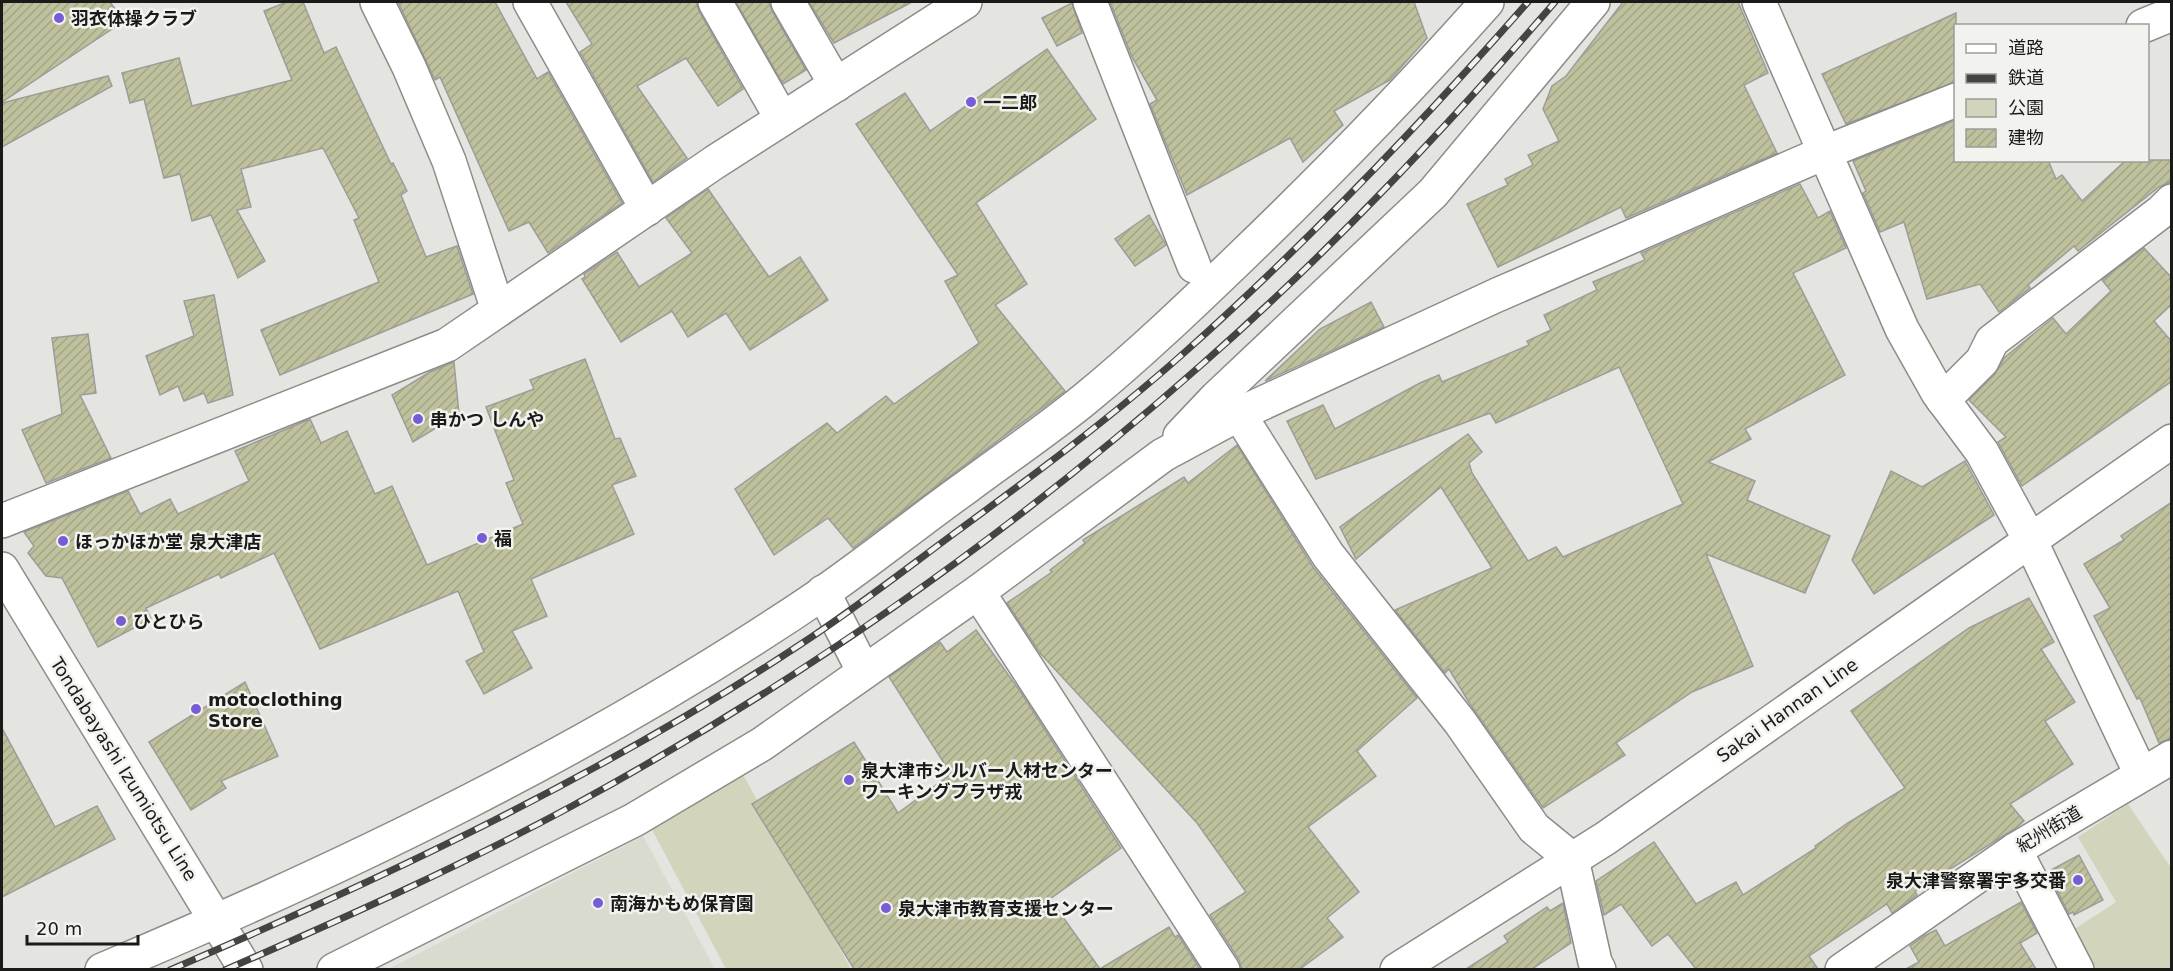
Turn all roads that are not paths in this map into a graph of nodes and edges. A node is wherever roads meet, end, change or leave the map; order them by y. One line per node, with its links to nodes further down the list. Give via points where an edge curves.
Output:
1 (376, 2): 19 (street, via 449,161)
2 (530, 2): 17 (street)
3 (716, 2): 14 (street)
4 (788, 2): 12 (street)
5 (965, 2): 12 (street)
6 (1090, 2): 18 (street)
7 (1487, 2): 27 (street, via 1342,158 1187,310 1085,399)
8 (1593, 2): 23 (street, via 1433,193 1215,398)
9 (1759, 2): 15 (street)
10 (2172, 14): 11 (street)
11 (2148, 24)
12 (836, 85): 14 (street)
13 (1954, 101): 15 (street)
14 (782, 119): 17 (street)
15 (1826, 152): 20 (street, via 1902,329); 21 (street, via 1497,295)
16 (2172, 201): 20 (street, via 1992,341 1982,361)
17 (647, 209): 19 (street)
18 (1194, 266)
19 (498, 310): 24 (street, via 447,345)
20 (1943, 400): 25 (street, via 1983,452)
21 (1239, 414): 23 (street); 33 (street, via 1329,555 1460,722 1534,828)
22 (2172, 441): 25 (street, Sakai Hannan Line)
23 (1163, 455): 28 (street)
24 (2, 521)
25 (2030, 540): 31 (street); 33 (street, Sakai Hannan Line)
26 (2, 569): 34 (street, Tondabayashi Izumiotsu Line)
27 (824, 592): 29 (street); 34 (street, via 585,739 438,817)
28 (978, 592): 29 (street); 38 (street)
29 (864, 672): 37 (street, via 762,744 634,820)
30 (2172, 757): 31 (street, 紀州街道)
31 (2141, 774): 32 (street, 紀州街道)
32 (2015, 850): 41 (street, 紀州街道); 42 (street)
33 (1572, 859): 39 (street, Sakai Hannan Line); 40 (street)
34 (218, 921): 35 (street); 36 (street, Tondabayashi Izumiotsu Line)
35 (102, 969)
36 (246, 969)
37 (334, 969)
38 (1223, 969)
39 (1396, 969)
40 (1599, 969)
41 (1842, 969)
42 (2077, 969)

